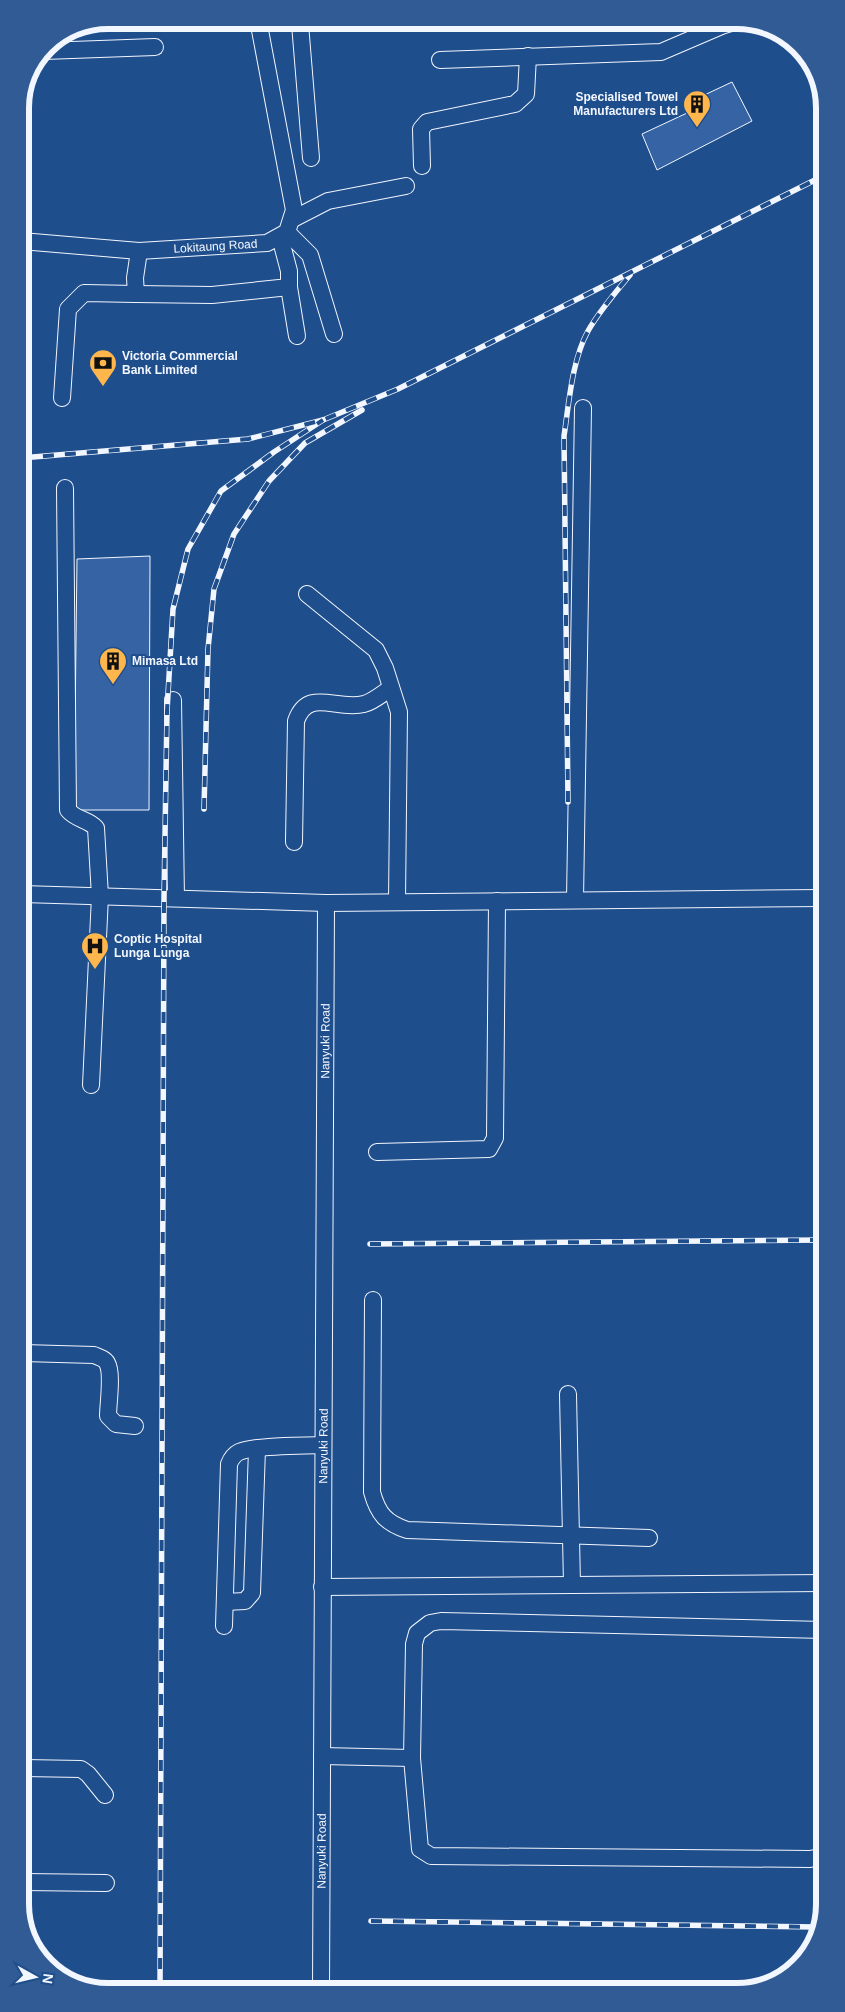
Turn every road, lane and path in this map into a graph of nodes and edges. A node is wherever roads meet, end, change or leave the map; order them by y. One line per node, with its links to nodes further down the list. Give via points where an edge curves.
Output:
1 (260, 29): 11 (street, via 294,210)
2 (300, 29): 8 (street)
3 (715, 29): 6 (street, via 661,52)
4 (155, 47): 5 (street)
5 (55, 50)
6 (528, 56): 7 (street); 9 (street, via 526,94 515,104 427,122 421,129)
7 (440, 60)
8 (311, 158)
9 (422, 166)
10 (406, 186): 11 (street, Lokitaung Road, via 328,201 316,206)
11 (287, 230): 13 (street, Lokitaung Road, via 267,243); 14 (street); 16 (street, via 310,255)
12 (29, 242): 13 (street, Lokitaung Road)
13 (139, 251): 15 (street)
14 (290, 287): 15 (street, via 212,295); 17 (street)
15 (136, 294): 18 (street, via 84,293 68,309)
16 (334, 334)
17 (297, 336)
18 (62, 398)
19 (583, 408): 29 (street)
20 (65, 488): 26 (street, via 68,810 96,828)
21 (307, 594): 22 (street, via 376,650)
22 (391, 688): 24 (street, via 366,704 309,702 300,709 296,721); 31 (street, via 399,712)
23 (173, 700): 27 (street)
24 (294, 842)
25 (29, 894): 26 (street)
26 (100, 896): 27 (street); 33 (street)
27 (176, 898): 32 (street)
28 (816, 898): 29 (street)
29 (575, 900): 30 (street)
30 (497, 901): 31 (street); 34 (street, via 495,1138 489,1149)
31 (397, 902): 32 (street)
32 (326, 903): 39 (street, Nanyuki Road)
33 (91, 1085)
34 (377, 1152)
35 (373, 1300): 41 (street, via 372,1492 376,1507 390,1525 407,1530)
36 (29, 1353): 38 (street, via 102,1358 108,1364 108,1416 116,1424)
37 (568, 1394): 41 (street)
38 (135, 1426)
39 (323, 1445): 40 (street); 45 (street, Nanyuki Road)
40 (257, 1449): 46 (street, via 240,1452 229,1464); 46 (street, via 252,1593 245,1601)
41 (570, 1536): 42 (street); 44 (street)
42 (649, 1538)
43 (816, 1583): 44 (street)
44 (572, 1585): 45 (street)
45 (322, 1587): 49 (street, Nanyuki Road)
46 (225, 1602): 47 (street)
47 (224, 1626)
48 (816, 1630): 50 (street, via 430,1623 417,1633 414,1644)
49 (322, 1756): 50 (street); 56 (street, Nanyuki Road)
50 (412, 1758): 53 (street, via 420,1849 431,1856)
51 (29, 1768): 52 (street, via 81,1769)
52 (105, 1795)
53 (816, 1857)
54 (29, 1882): 55 (street)
55 (106, 1883)
56 (321, 1983)

